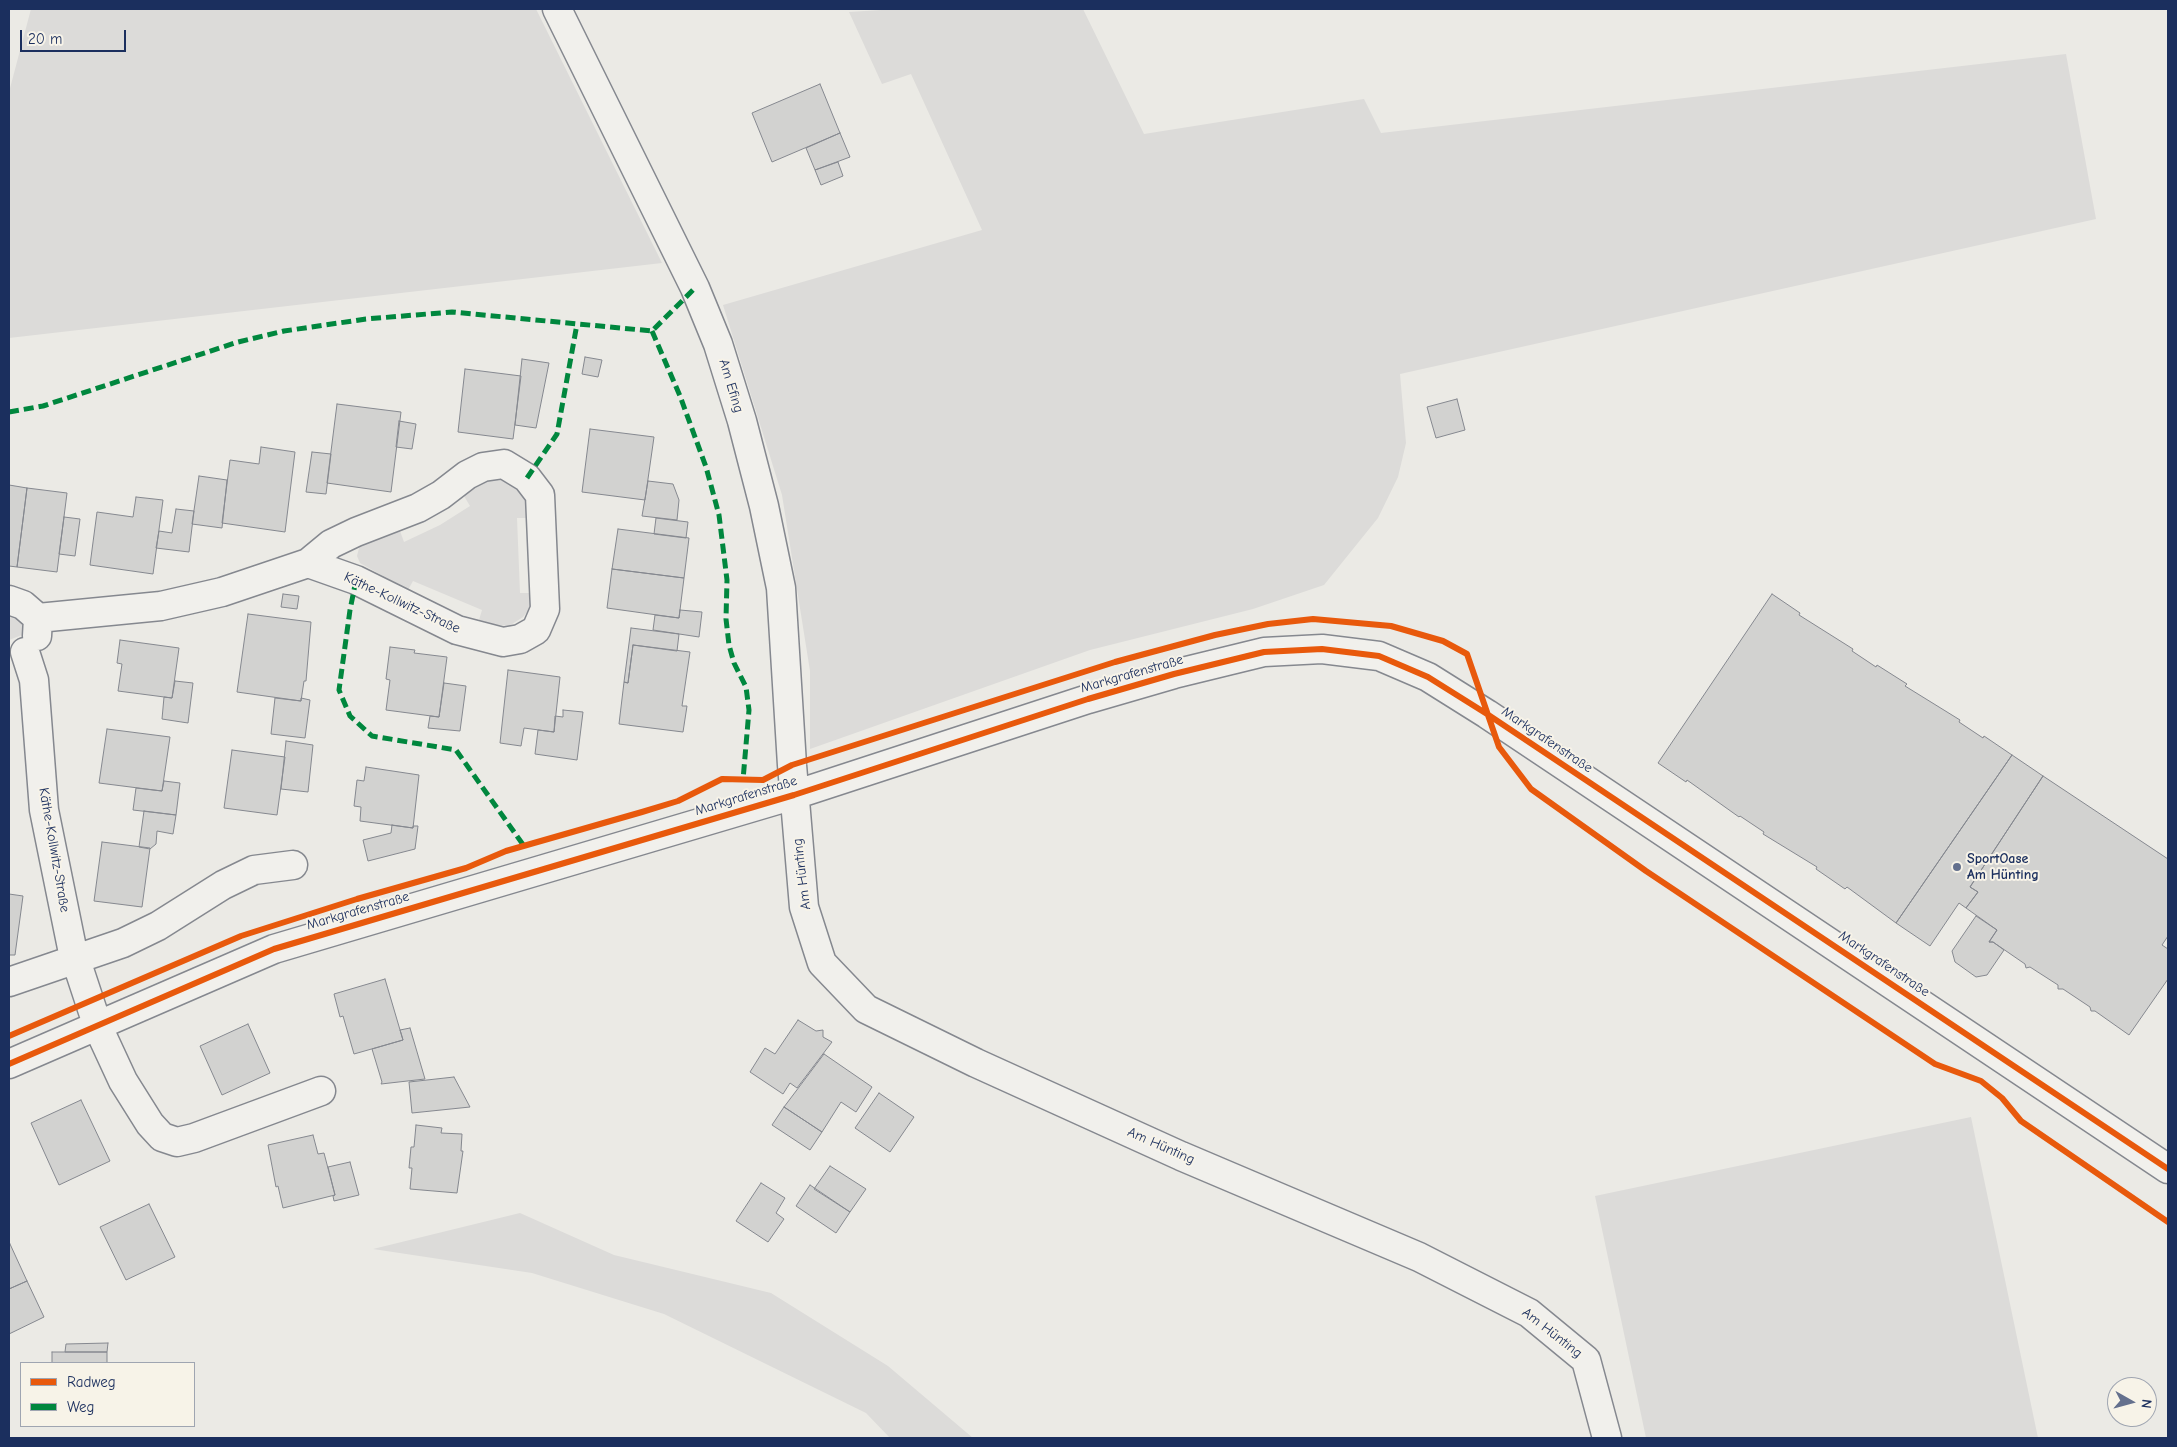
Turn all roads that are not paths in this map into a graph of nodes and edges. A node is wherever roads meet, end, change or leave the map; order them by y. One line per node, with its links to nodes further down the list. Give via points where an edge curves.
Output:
1 (558, 9): 6 (street, Am Efing, via 695,288 718,344 742,421 781,588)
2 (308, 562): 2 (street, Käthe-Kollwitz-Straße, via 356,580 457,630 503,642 520,639 536,630 545,609 540,496 527,478 504,464 483,466 442,495 331,544); 4 (street, Käthe-Kollwitz-Straße, via 222,592 161,606)
3 (9, 600): 4 (street, via 23,604)
4 (38, 618): 5 (street, Käthe-Kollwitz-Straße, via 36,640)
5 (17, 653): 8 (street, Käthe-Kollwitz-Straße, via 34,680 44,810)
6 (794, 796): 10 (street, Markgrafenstraße, via 274,949); 13 (street, Markgrafenstraße, via 1088,699 1264,652 1322,648 1379,656 1428,677 1487,714); 14 (street, Am Hünting, via 804,907 822,963 866,1009 1172,1152 1419,1257 1529,1313 1586,1360)
7 (293, 865): 8 (street, via 254,870 223,885 158,926 123,943)
8 (76, 959): 9 (street); 10 (street, Käthe-Kollwitz-Straße)
9 (9, 982)
10 (98, 1027): 11 (street, Markgrafenstraße); 12 (street, via 123,1081 150,1124 162,1137 177,1142)
11 (9, 1064)
12 (321, 1091)
13 (2168, 1169)
14 (1607, 1438)

